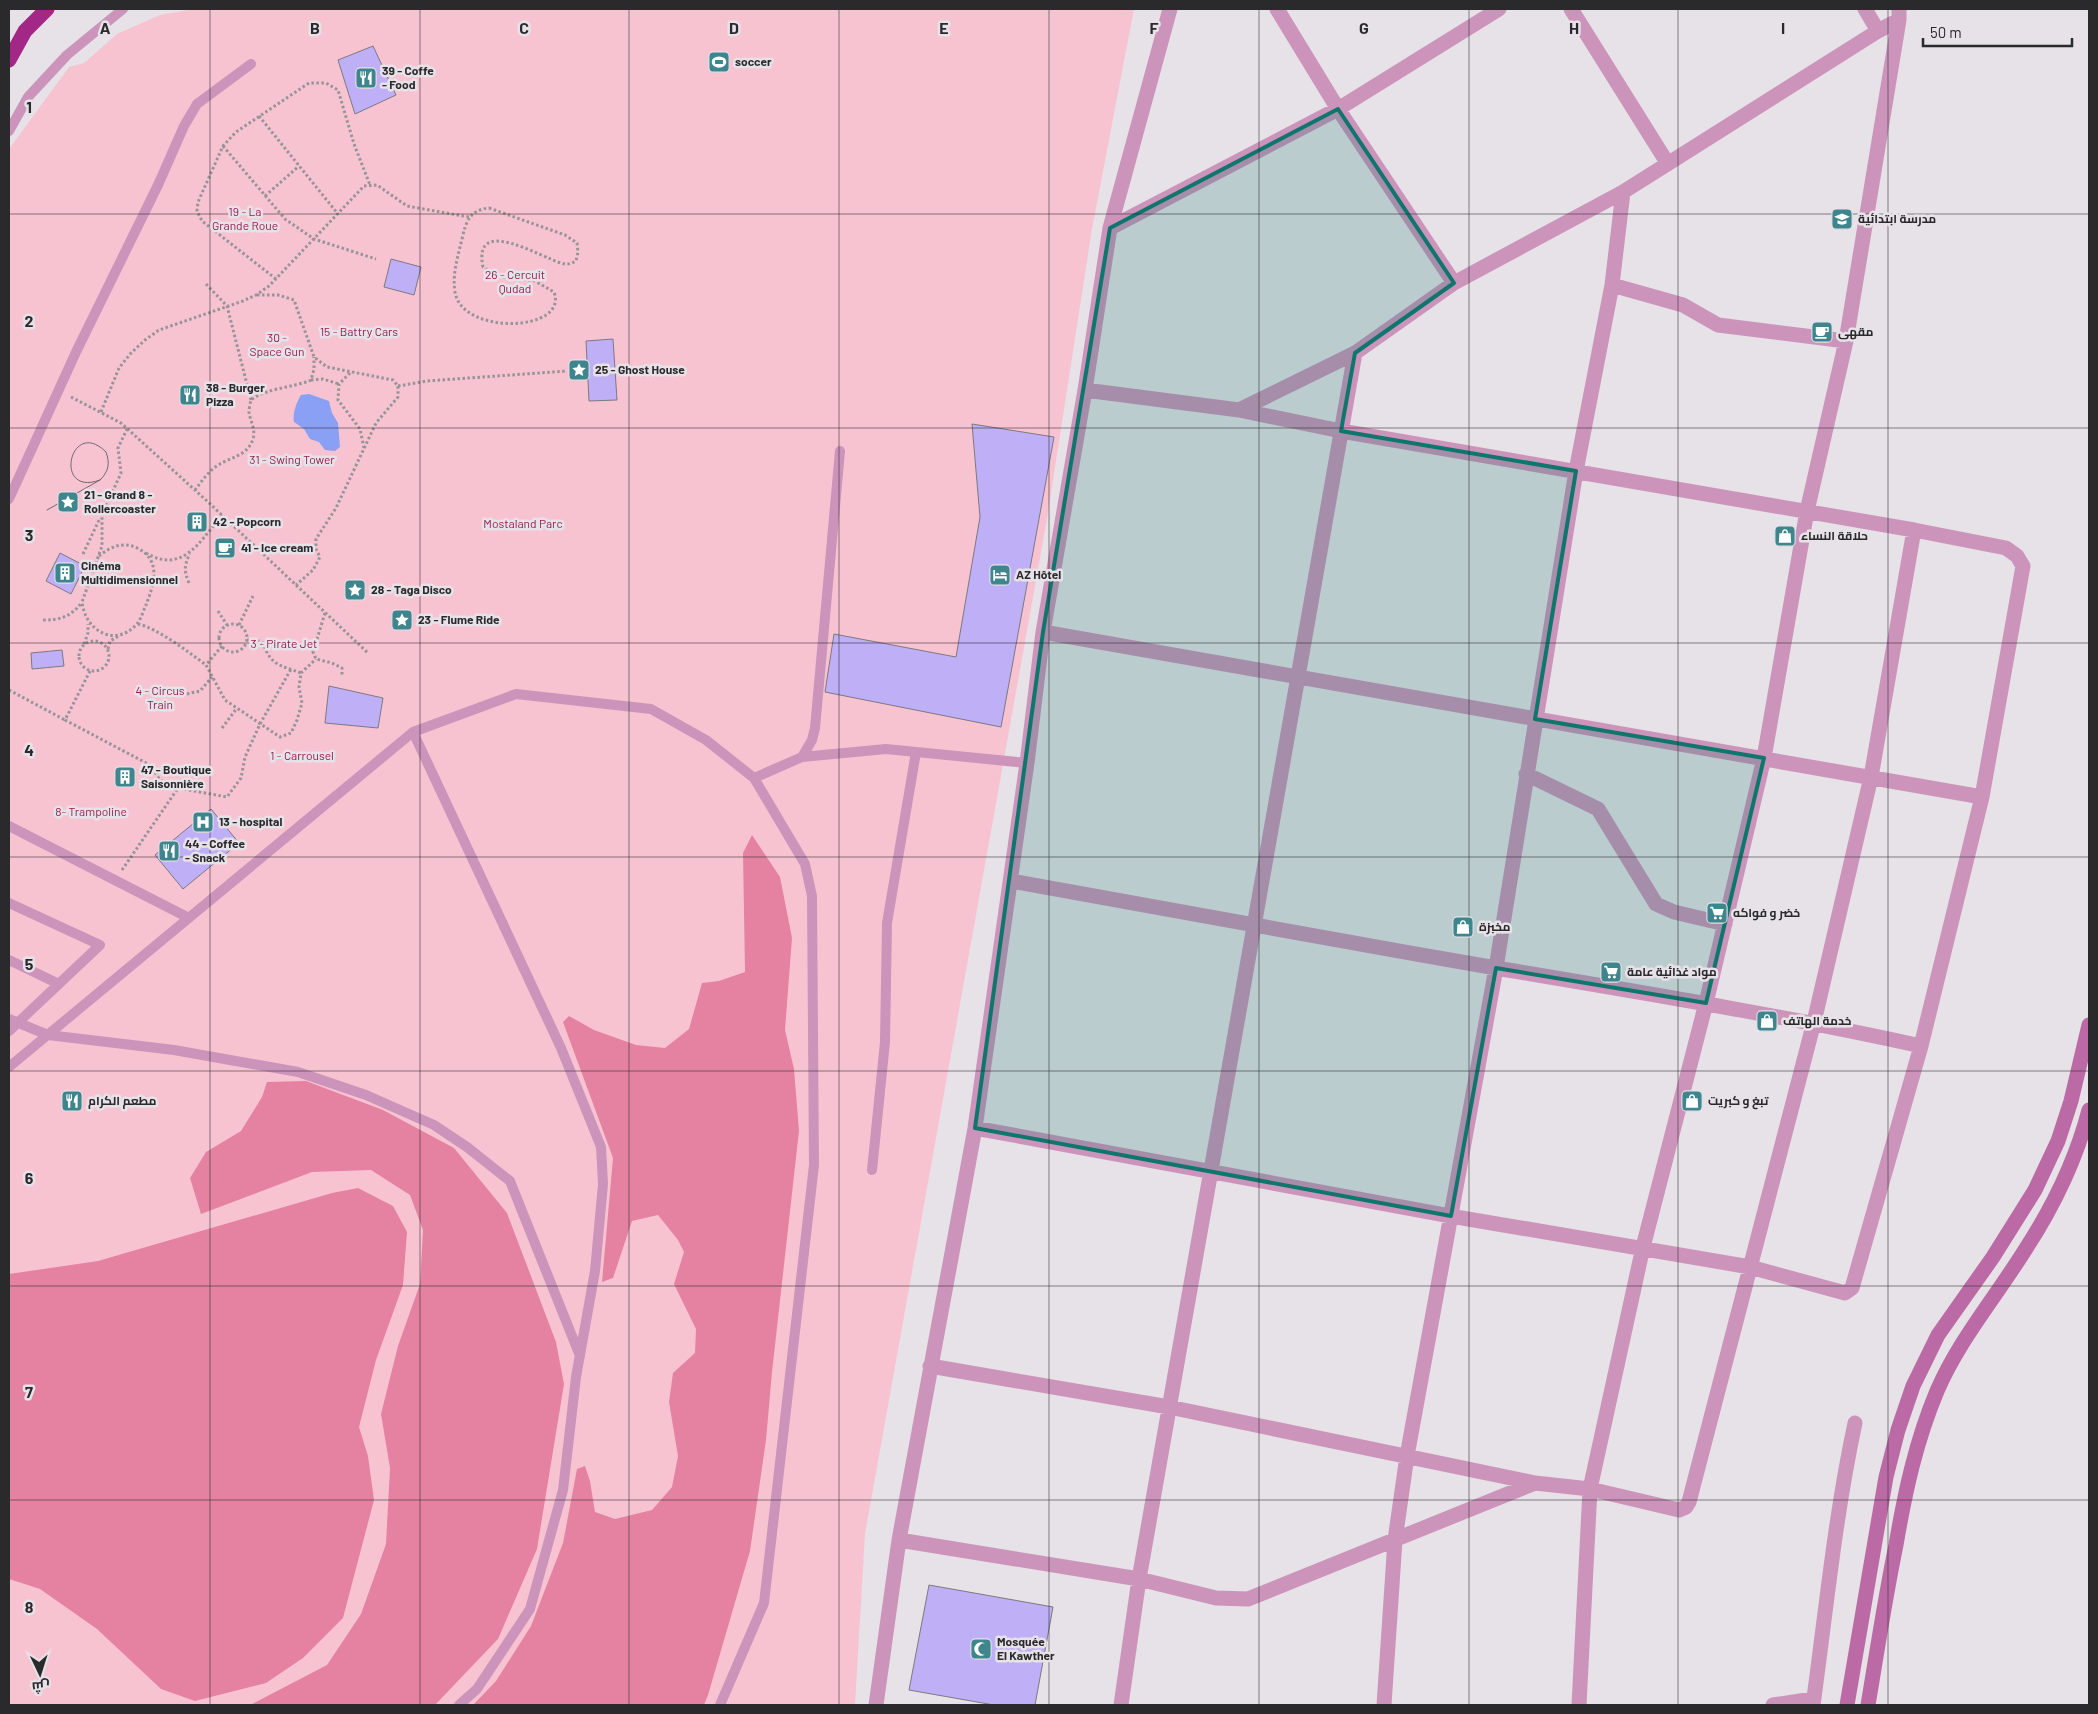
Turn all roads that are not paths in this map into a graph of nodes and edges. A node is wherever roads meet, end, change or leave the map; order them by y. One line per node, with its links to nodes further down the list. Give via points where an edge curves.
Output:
1 (47, 9): 10 (highway, via 25,31)
2 (123, 9): 13 (lane, via 67,55 28,97)
3 (1170, 9): 16 (street)
4 (1277, 9): 12 (street)
5 (1499, 9): 12 (street)
6 (1571, 9): 14 (street)
7 (1865, 9): 9 (street)
8 (1899, 14): 9 (street); 19 (street)
9 (1878, 31): 14 (street)
10 (9, 60)
11 (251, 64): 26 (lane, via 197,104 184,126)
12 (1338, 109): 16 (street); 17 (street)
13 (9, 131)
14 (1668, 164): 15 (street)
15 (1623, 192): 17 (street); 18 (street)
16 (1110, 228): 21 (street)
17 (1454, 283): 20 (street)
18 (1612, 285): 19 (street, via 1683,306 1718,325); 25 (street)
19 (1846, 341): 27 (street)
20 (1355, 353): 22 (street); 23 (street)
21 (1085, 390): 22 (street); 29 (street)
22 (1239, 410): 23 (street)
23 (1341, 431): 25 (street); 30 (street)
24 (840, 451): 34 (lane, via 816,728)
25 (1576, 471): 27 (street); 31 (street)
26 (9, 499)
27 (1807, 511): 28 (street); 35 (street)
28 (1914, 530): 38 (street); 40 (street, via 2006,548 2017,556 2023,566)
29 (1043, 632): 30 (street); 36 (street)
30 (1298, 679): 31 (street); 46 (street)
31 (1535, 720): 35 (street); 37 (street)
32 (413, 732): 39 (lane, via 516,694 651,709 706,740); 44 (lane); 65 (lane, via 561,1048 600,1147 603,1184 596,1270)
33 (916, 752): 34 (lane, via 886,749); 36 (lane); 60 (lane, via 887,923 885,1042)
34 (802, 756): 39 (lane)
35 (1764, 758): 38 (street); 45 (street)
36 (1027, 763): 42 (street)
37 (1526, 774): 45 (street, via 1598,809 1656,904 1674,912); 48 (street)
38 (1871, 777): 40 (street); 52 (street)
39 (754, 778): 77 (lane, via 805,864 812,896 814,1165 764,1603)
40 (1982, 797): 56 (street)
41 (9, 826): 44 (lane)
42 (1011, 881): 46 (street); 59 (street)
43 (9, 902): 49 (lane, via 100,945)
44 (189, 918): 55 (lane)
45 (1725, 924): 50 (street)
46 (1254, 926): 48 (street); 61 (street)
47 (9, 960): 49 (lane)
48 (1496, 968): 50 (street); 62 (street)
49 (59, 984): 51 (lane)
50 (1706, 1003): 52 (street); 63 (street)
51 (13, 1021): 54 (lane); 55 (lane)
52 (1814, 1022): 56 (street); 64 (street)
53 (2089, 1025): 83 (street, via 2063,1125 2036,1190 1938,1335 1910,1395 1886,1477)
54 (9, 1031)
55 (48, 1035): 57 (lane); 65 (lane, via 174,1050 298,1072 366,1095 434,1125 510,1181)
56 (1921, 1046): 64 (street, via 1852,1288 1845,1293)
57 (9, 1067)
58 (2089, 1110): 84 (street, via 2076,1155 2053,1203 2025,1251 1956,1352 1918,1443 1907,1485)
59 (975, 1128): 61 (street); 66 (street)
60 (872, 1170)
61 (1211, 1172): 62 (street); 67 (street)
62 (1451, 1216): 63 (street); 69 (street)
63 (1643, 1247): 64 (street); 71 (street)
64 (1750, 1267): 71 (street, via 1686,1507 1679,1510)
65 (580, 1356): 76 (lane, via 563,1490 530,1610 477,1689)
66 (930, 1366): 67 (street); 72 (street)
67 (1169, 1408): 69 (street); 74 (street)
68 (1856, 1423): 75 (street, via 1842,1485)
69 (1406, 1456): 70 (street); 73 (street)
70 (1535, 1483): 71 (street); 73 (street)
71 (1590, 1488): 81 (street)
72 (899, 1540): 74 (street); 78 (street)
73 (1395, 1540): 74 (street, via 1248,1599 1216,1598); 80 (street)
74 (1139, 1579): 79 (street)
75 (1813, 1702): 82 (street)
76 (459, 1705)
77 (720, 1705)
78 (876, 1705)
79 (1121, 1705)
80 (1384, 1705)
81 (1578, 1705)
82 (1773, 1705)
83 (1847, 1705)
84 (1868, 1705)

